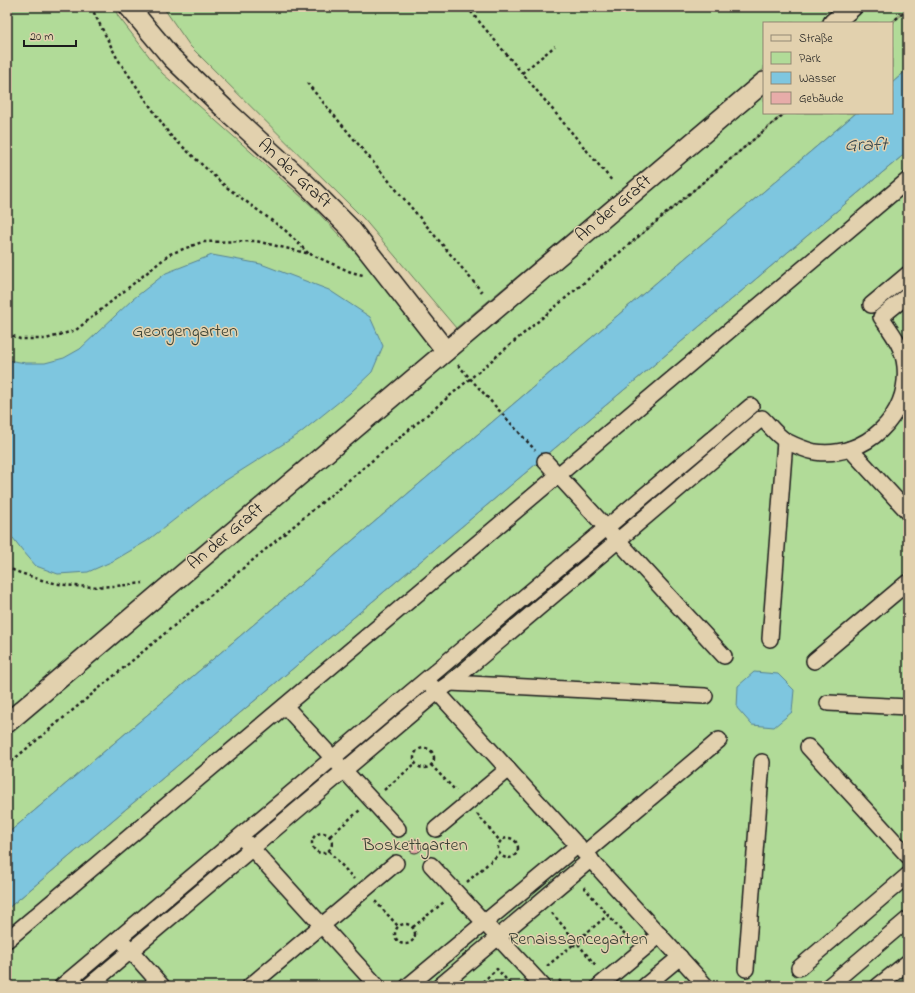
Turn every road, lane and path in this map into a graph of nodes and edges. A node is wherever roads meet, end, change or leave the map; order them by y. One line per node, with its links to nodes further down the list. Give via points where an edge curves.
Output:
1 (91, 7): 15 (path, via 117,58 170,135 225,186 286,231)
2 (129, 7): 23 (street, An der Graft, via 172,58 350,228)
3 (467, 7): 9 (path)
4 (852, 7): 6 (street)
5 (908, 9): 7 (path)
6 (834, 22)
7 (892, 22)
8 (555, 46): 9 (path)
9 (522, 73): 14 (path)
10 (307, 82): 18 (path)
11 (763, 83): 23 (street, An der Graft)
12 (784, 114): 24 (path)
13 (908, 180): 30 (street)
14 (613, 182)
15 (310, 254): 17 (path); 21 (path, via 256,241 202,242 170,254 76,330 46,339 20,338)
16 (908, 274): 20 (street)
17 (365, 276)
18 (482, 292)
19 (908, 295): 22 (street, via 881,317)
20 (871, 305)
21 (7, 333)
22 (903, 343): 26 (street)
23 (446, 351): 24 (path); 47 (street, An der Graft)
24 (470, 379): 29 (path); 53 (path)
25 (751, 406): 32 (street)
26 (904, 408): 28 (street, via 864,444)
27 (785, 441): 28 (street, via 814,452); 33 (street, via 762,418); 37 (street)
28 (850, 449): 31 (street)
29 (545, 461): 30 (street)
30 (558, 476): 32 (street); 45 (street)
31 (908, 512)
32 (606, 528): 33 (street); 40 (street)
33 (617, 540): 38 (street); 41 (street)
34 (7, 566): 36 (path, via 37,579 65,586 112,587)
35 (908, 582): 39 (street)
36 (147, 583)
37 (770, 639)
38 (724, 656)
39 (814, 661)
40 (426, 679): 42 (street); 51 (street)
41 (450, 683): 42 (street); 43 (street)
42 (437, 692): 54 (street); 55 (street)
43 (705, 696)
44 (828, 703): 46 (street)
45 (285, 706): 51 (street); 80 (street)
46 (908, 708)
47 (7, 723)
48 (719, 740): 62 (street)
49 (808, 747): 63 (street)
50 (415, 754): 50 (path, via 422,748 428,748 434,756 433,762 425,768 418,766 414,760)
51 (333, 758): 55 (street); 58 (street)
52 (762, 762): 90 (street)
53 (7, 765)
54 (508, 769): 57 (street); 62 (street)
55 (344, 770): 56 (street); 61 (street)
56 (398, 829)
57 (436, 829)
58 (241, 836): 61 (street); 76 (street)
59 (498, 844): 59 (path, via 503,839 512,839 518,850 511,857 505,858 499,854)
60 (312, 846): 60 (path, via 314,836 320,833 330,836 331,849 326,853 316,852)
61 (252, 848): 74 (street); 85 (street)
62 (584, 852): 73 (street); 75 (street); 77 (street)
63 (908, 856)
64 (396, 862): 74 (street)
65 (431, 865): 73 (street)
66 (908, 875): 89 (street)
67 (579, 891): 70 (path, via 584,887)
68 (558, 909): 69 (path)
69 (552, 914): 71 (path); 78 (path)
70 (608, 915): 79 (path); 81 (path)
71 (547, 918)
72 (908, 919): 107 (street)
73 (484, 923): 77 (street); 99 (street)
74 (322, 925): 97 (street); 98 (street)
75 (660, 935): 86 (street); 104 (street)
76 (119, 938): 85 (street); 94 (street)
77 (498, 938): 100 (street); 103 (street)
78 (574, 939): 79 (path); 83 (path)
79 (579, 939): 84 (path)
80 (7, 940)
81 (632, 943)
82 (401, 944): 82 (path, via 396,939 395,932 398,926 408,924 415,930 416,937 408,944)
83 (574, 944): 84 (path); 87 (path, via 546,967)
84 (578, 944): 91 (path)
85 (130, 951): 95 (street); 96 (street)
86 (680, 957): 105 (street); 106 (street)
87 (541, 962)
88 (908, 962): 108 (street)
89 (799, 968)
90 (746, 969)
91 (600, 970)
92 (481, 983): 93 (path, via 497,969); 101 (path); 102 (path)
93 (511, 985)
94 (62, 986)
95 (89, 986)
96 (162, 986)
97 (250, 986)
98 (377, 986)
99 (408, 986)
100 (440, 986)
101 (478, 986)
102 (484, 986)
103 (542, 986)
104 (599, 986)
105 (645, 986)
106 (706, 986)
107 (829, 986)
108 (878, 986)

